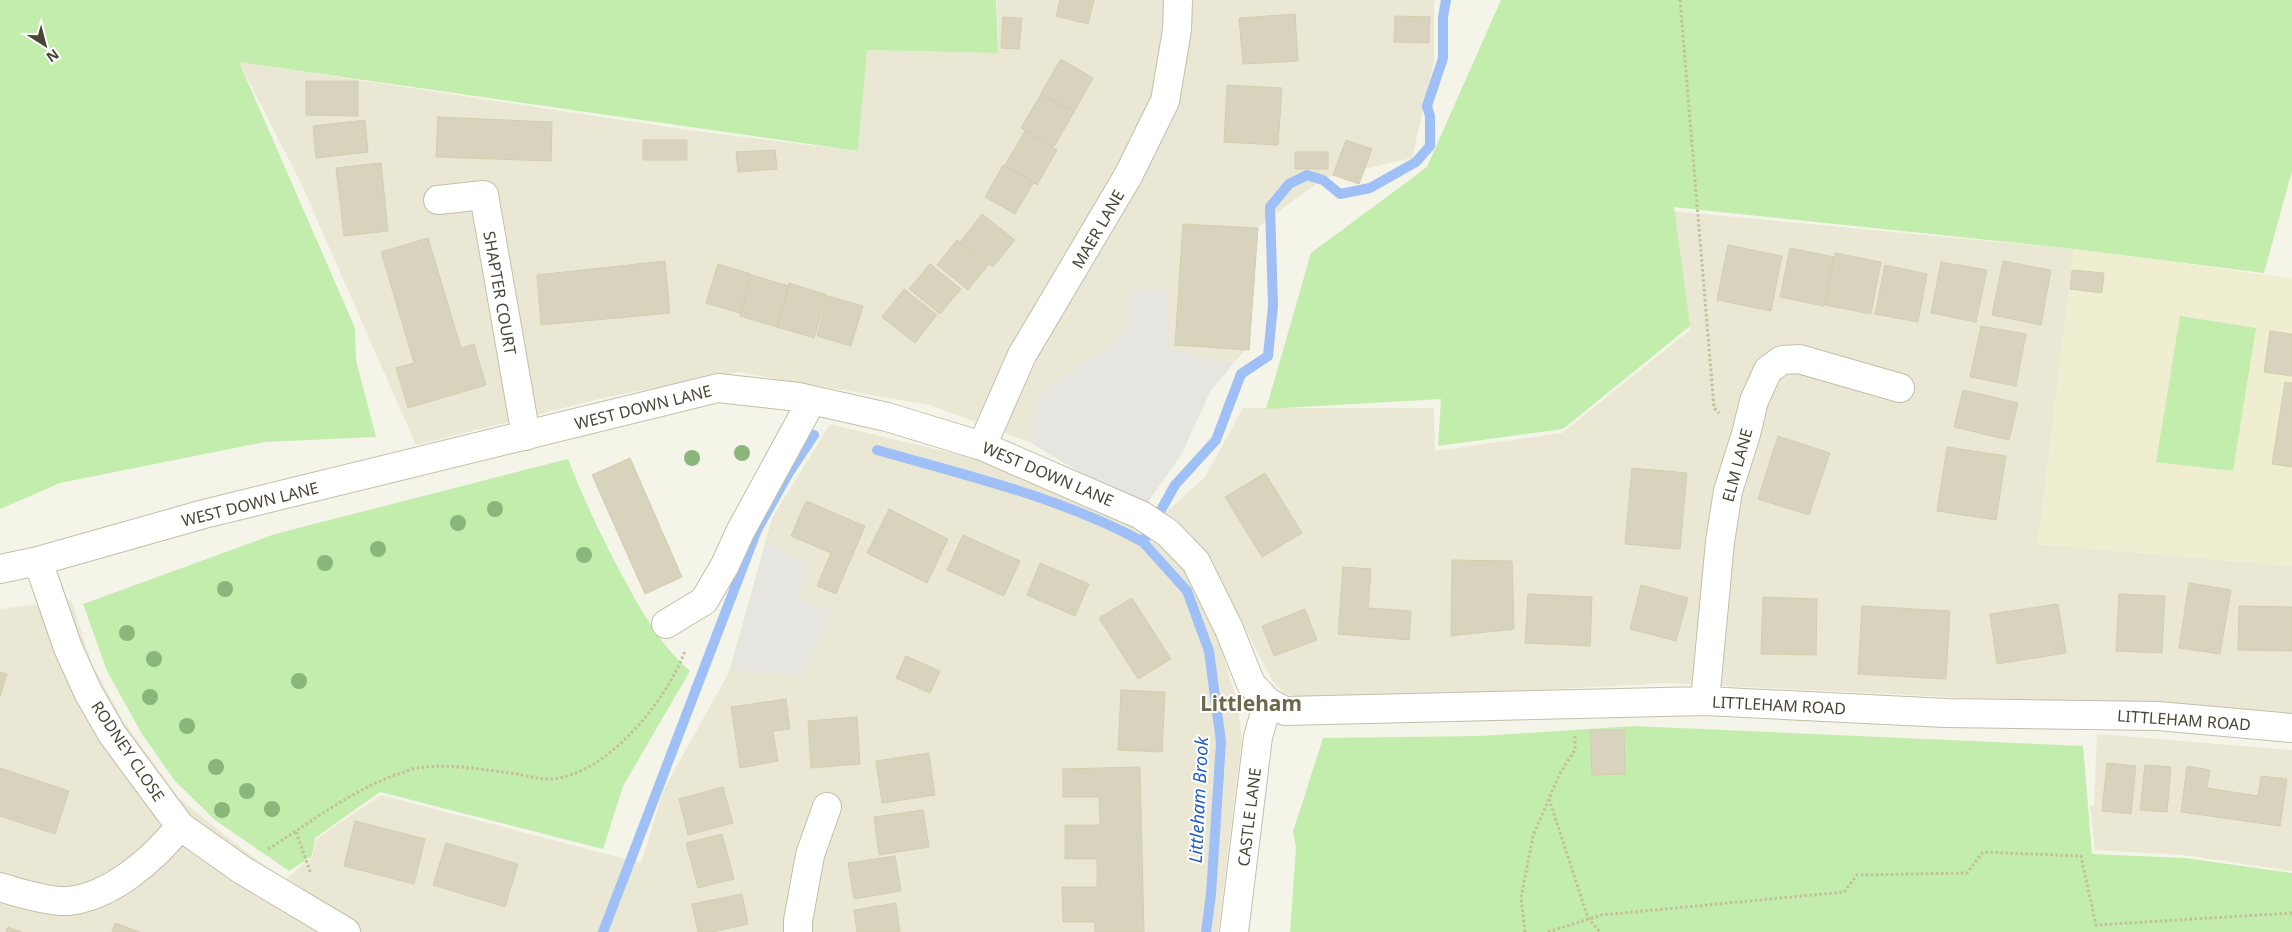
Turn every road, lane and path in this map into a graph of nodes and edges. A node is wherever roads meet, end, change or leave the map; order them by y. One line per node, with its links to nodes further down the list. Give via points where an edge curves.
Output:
1 (1178, 0): 8 (street, MAER LANE, via 1177,30 1165,101 1128,176 1022,355)
2 (1680, 0): 6 (path, via 1714,408 1733,428)
3 (438, 200): 7 (street, SHAPTER COURT, via 484,195)
4 (1900, 388): 6 (street, ELM LANE, via 1799,359 1782,360 1768,370 1754,401)
5 (812, 400): 7 (street, WEST DOWN LANE, via 718,388); 8 (street, WEST DOWN LANE, via 887,417); 11 (street, via 704,601)
6 (1746, 434): 13 (street, ELM LANE, via 1728,491 1720,542)
7 (526, 436): 9 (street, WEST DOWN LANE, via 204,514)
8 (982, 446): 14 (street, WEST DOWN LANE, via 1141,514 1168,534 1196,562 1229,629 1251,684)
9 (38, 561): 10 (street, WEST DOWN LANE); 19 (street, RODNEY CLOSE, via 68,648 88,692 112,734)
10 (0, 569)
11 (666, 624)
12 (685, 650): 20 (path, via 654,706 627,738 606,756 577,772 551,779 455,766 415,768 339,802 256,856)
13 (1706, 701): 15 (street, LITTLEHAM ROAD); 16 (street, LITTLEHAM ROAD, via 1946,713 2158,716)
14 (1268, 702): 15 (street, LITTLEHAM ROAD, via 1285,711); 26 (street, CASTLE LANE, via 1258,737)
15 (1574, 704): 17 (path, via 1575,750)
16 (2292, 728)
17 (1548, 798): 23 (path); 27 (path, via 1533,836 1521,898)
18 (828, 807): 25 (street, via 810,855)
19 (180, 826): 20 (street, RODNEY CLOSE); 21 (street, via 162,849 141,867 94,893 67,901)
20 (242, 870): 24 (street, RODNEY CLOSE)
21 (0, 887)
22 (2292, 913): 23 (path, via 2096,925 2081,856 1982,852 1967,873 1857,875 1844,892)
23 (1588, 918): 28 (path); 29 (path)
24 (346, 932)
25 (798, 932)
26 (1234, 932)
27 (1525, 932)
28 (1548, 932)
29 (1600, 932)

